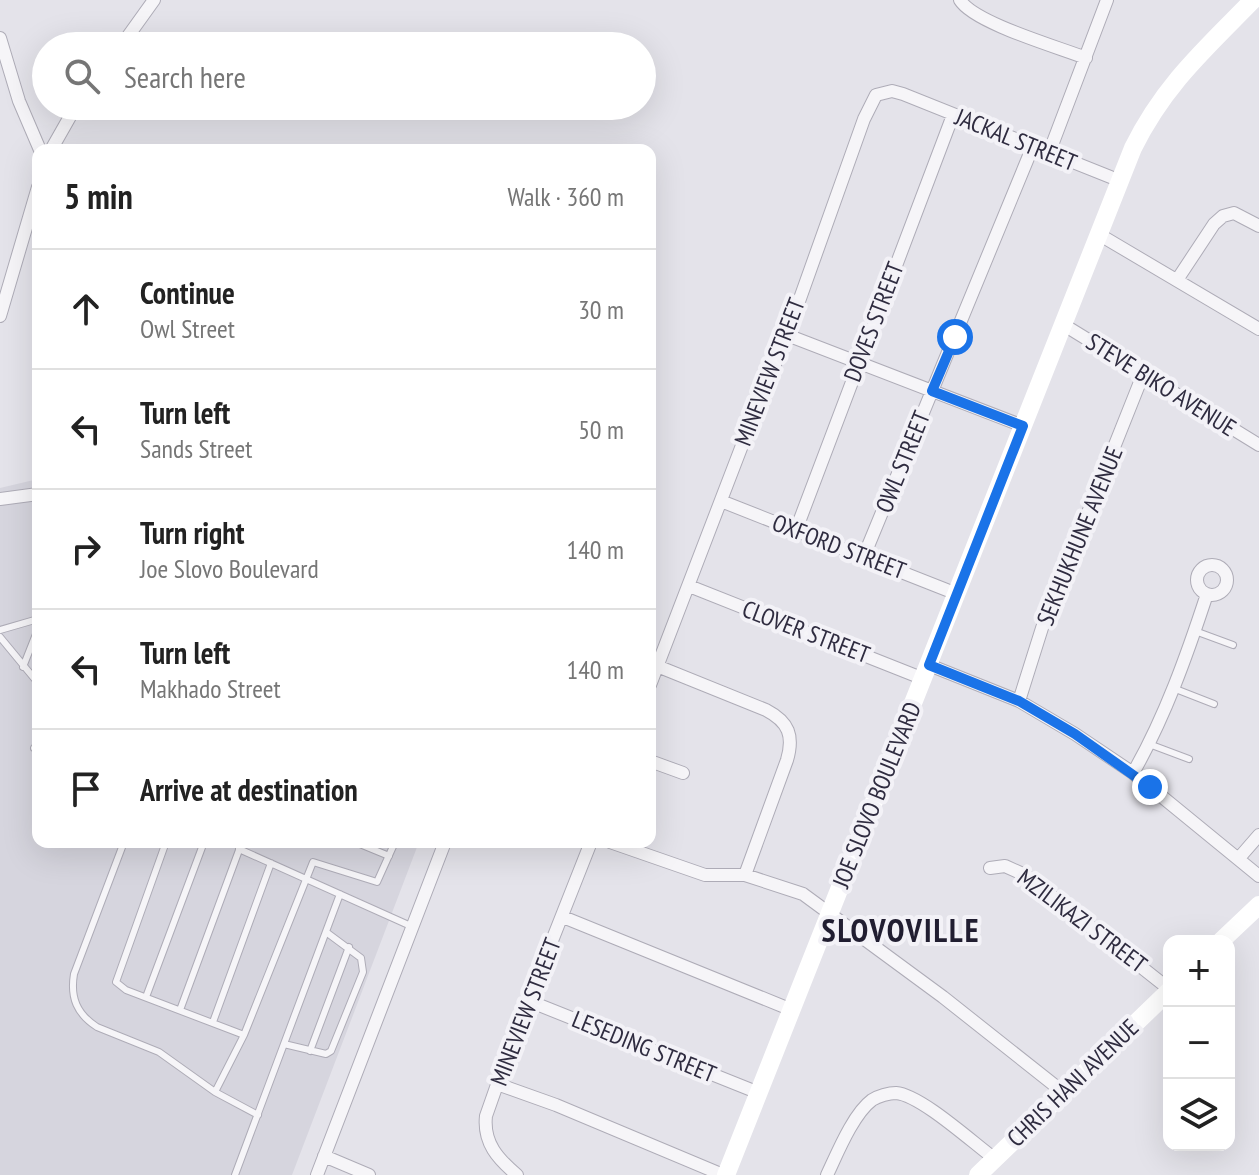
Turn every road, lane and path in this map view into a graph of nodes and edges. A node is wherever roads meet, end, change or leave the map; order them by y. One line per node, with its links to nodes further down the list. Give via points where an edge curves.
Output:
1 (154, 0): 5 (street)
2 (1107, 0): 7 (street)
3 (1253, 0): 15 (street, JOE SLOVO BOULEVARD, via 1164,93)
4 (960, 1): 7 (street, via 986,20)
5 (131, 32)
6 (0, 38): 11 (street)
7 (1086, 58): 14 (street)
8 (913, 99): 9 (street, JACKAL STREET); 23 (street, MINEVIEW STREET, via 882,92 868,108)
9 (953, 115): 13 (street, JACKAL STREET); 24 (street, DOVES STREET)
10 (68, 120): 12 (street)
11 (37, 144)
12 (54, 144)
13 (1033, 146): 14 (street, JACKAL STREET); 26 (street, OWL STREET)
14 (1049, 153): 15 (street, JACKAL STREET)
15 (1118, 180): 18 (street, JOE SLOVO BOULEVARD)
16 (32, 207): 20 (street)
17 (1259, 226): 19 (street, via 1239,214 1220,218)
18 (1100, 235): 19 (street); 21 (street, JOE SLOVO BOULEVARD)
19 (1177, 280): 22 (street)
20 (0, 316)
21 (1064, 325): 25 (street, STEVE BIKO AVENUE); 27 (street, JOE SLOVO BOULEVARD)
22 (1259, 329)
23 (787, 335): 24 (street); 31 (street, MINEVIEW STREET)
24 (859, 363): 26 (street); 32 (street, DOVES STREET)
25 (1144, 372): 28 (street, STEVE BIKO AVENUE); 48 (street, SEKHUKHUNE AVENUE, via 1042,628)
26 (932, 391): 27 (street); 33 (street, OWL STREET)
27 (1023, 426): 35 (street, JOE SLOVO BOULEVARD)
28 (1259, 445)
29 (32, 495): 30 (street)
30 (0, 499)
31 (721, 501): 32 (street, OXFORD STREET); 34 (street, MINEVIEW STREET)
32 (796, 530): 33 (street, OXFORD STREET)
33 (864, 556): 35 (street, OXFORD STREET)
34 (689, 586): 43 (street, MINEVIEW STREET); 45 (street, CLOVER STREET)
35 (957, 594): 45 (street, JOE SLOVO BOULEVARD)
36 (1207, 594): 39 (street)
37 (32, 621): 38 (lane)
38 (0, 630)
39 (1195, 631): 42 (lane); 47 (street)
40 (0, 637): 44 (lane)
41 (32, 644): 44 (lane)
42 (1233, 645)
43 (657, 666): 70 (street, via 766,710 789,730 787,760)
44 (23, 667): 46 (lane)
45 (926, 672): 48 (street, CLOVER STREET); 75 (street, JOE SLOVO BOULEVARD)
46 (32, 677)
47 (1173, 688): 49 (lane); 50 (street)
48 (1019, 701): 54 (street, CLOVER STREET)
49 (1214, 704)
50 (1149, 744): 51 (lane); 54 (street)
51 (1189, 759)
52 (656, 763): 53 (street)
53 (683, 773)
54 (1133, 773): 67 (street, CLOVER STREET)
55 (1259, 835): 67 (street)
56 (122, 848): 92 (lane, via 74,974 74,1003 97,1027 159,1052)
57 (164, 848): 83 (lane, via 115,977 121,987)
58 (202, 848): 83 (lane)
59 (240, 848): 85 (lane)
60 (245, 848): 68 (lane)
61 (370, 848): 66 (lane)
62 (392, 848): 66 (lane)
63 (443, 848): 77 (street)
64 (589, 848): 76 (street, MINEVIEW STREET)
65 (627, 848): 70 (street, via 705,875)
66 (389, 856): 72 (lane, via 377,882 314,861)
67 (1239, 858): 71 (street, CLOVER STREET)
68 (271, 863): 72 (lane); 87 (lane)
69 (990, 868): 81 (street, MZILIKAZI STREET, via 1005,866 1025,875)
70 (745, 875): 75 (street, via 803,894)
71 (1259, 876)
72 (306, 878): 73 (lane); 88 (lane)
73 (340, 894): 77 (lane); 78 (lane)
74 (1259, 905): 79 (street)
75 (830, 913): 86 (street, JOE SLOVO BOULEVARD); 93 (street)
76 (563, 917): 84 (street, MINEVIEW STREET); 86 (street)
77 (413, 927): 96 (street)
78 (326, 932): 80 (lane); 89 (lane)
79 (1227, 935)
80 (349, 947): 90 (lane); 90 (lane, via 361,958 363,972 331,1051)
81 (1163, 985)
82 (1163, 996): 93 (street, CHRIS HANI AVENUE)
83 (146, 997): 85 (lane)
84 (529, 1001): 91 (street, MINEVIEW STREET); 94 (street, LESEDING STREET)
85 (180, 1010): 87 (lane)
86 (792, 1010): 94 (street, JOE SLOVO BOULEVARD)
87 (213, 1022): 88 (lane)
88 (244, 1035): 92 (lane)
89 (284, 1044): 90 (lane); 95 (lane)
90 (310, 1051)
91 (497, 1084): 101 (street, MINEVIEW STREET, via 486,1116 487,1139); 102 (street)
92 (215, 1092): 95 (lane)
93 (1063, 1092): 97 (street, CHRIS HANI AVENUE)
94 (759, 1093): 102 (street, JOE SLOVO BOULEVARD)
95 (258, 1115): 98 (lane)
96 (324, 1156): 99 (street); 100 (street)
97 (995, 1159): 103 (street, via 927,1107 897,1093 865,1107); 104 (street, CHRIS HANI AVENUE)
98 (235, 1175)
99 (317, 1175)
100 (369, 1175)
101 (517, 1175)
102 (725, 1175)
103 (827, 1175)
104 (978, 1175)

